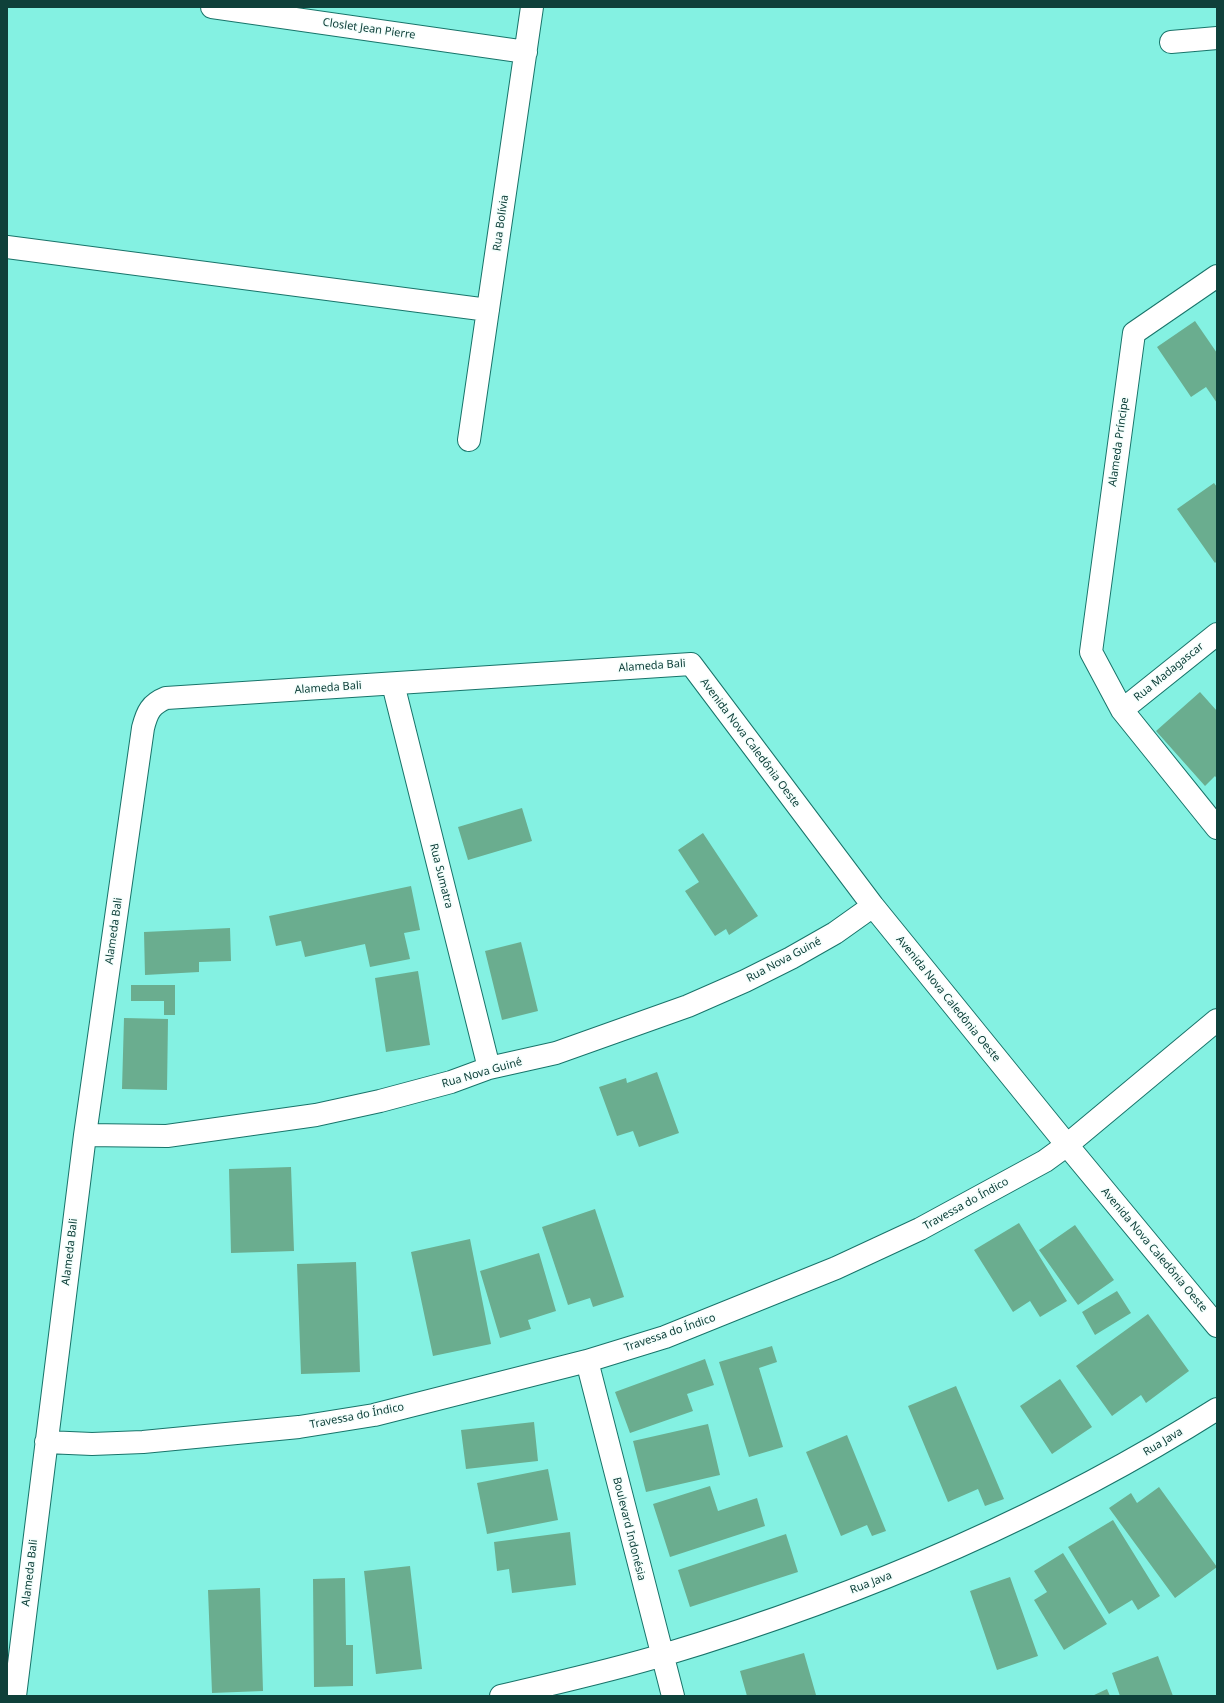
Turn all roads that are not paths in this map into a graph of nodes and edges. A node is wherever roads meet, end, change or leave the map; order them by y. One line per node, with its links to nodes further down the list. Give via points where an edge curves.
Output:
1 (212, 7): 5 (street, Closlet Jean Pierre)
2 (532, 7): 5 (street, Rua Bolívia)
3 (1217, 38): 4 (street)
4 (1171, 42)
5 (526, 52): 8 (street, Rua Bolívia)
6 (7, 247): 8 (street)
7 (1217, 276): 13 (street, Alameda Príncipe, via 1134,333 1091,652)
8 (488, 310): 9 (street, Rua Bolívia)
9 (469, 440)
10 (1217, 634): 13 (street, Rua Madagascar)
11 (691, 664): 12 (street, Alameda Bali); 15 (street, Avenida Nova Caledônia Oeste)
12 (393, 684): 17 (street, Rua Sumatra); 18 (street, Alameda Bali, via 166,698 155,702 147,712)
13 (1122, 710): 14 (street)
14 (1217, 828)
15 (873, 906): 17 (street, Rua Nova Guiné, via 835,933 791,958 688,1006 556,1052); 19 (street, Avenida Nova Caledônia Oeste)
16 (1217, 1020): 19 (street, Travessa do Índico)
17 (489, 1068): 18 (street, Rua Nova Guiné, via 451,1082 316,1115 167,1136)
18 (85, 1135): 23 (street, Alameda Bali)
19 (1066, 1146): 20 (street, Avenida Nova Caledônia Oeste); 21 (street, Travessa do Índico, via 1045,1161 927,1226 836,1268 665,1337)
20 (1217, 1326)
21 (587, 1361): 23 (street, Travessa do Índico, via 374,1415 299,1427 143,1442); 24 (street, Boulevard Indonésia)
22 (1217, 1409): 24 (street, Rua Java, via 1157,1447 1061,1498 919,1564 822,1602)
23 (46, 1442): 25 (street, Alameda Bali)
24 (661, 1656): 26 (street, Rua Java); 27 (street, Boulevard Indonésia)
25 (15, 1696)
26 (501, 1696)
27 (673, 1696)

